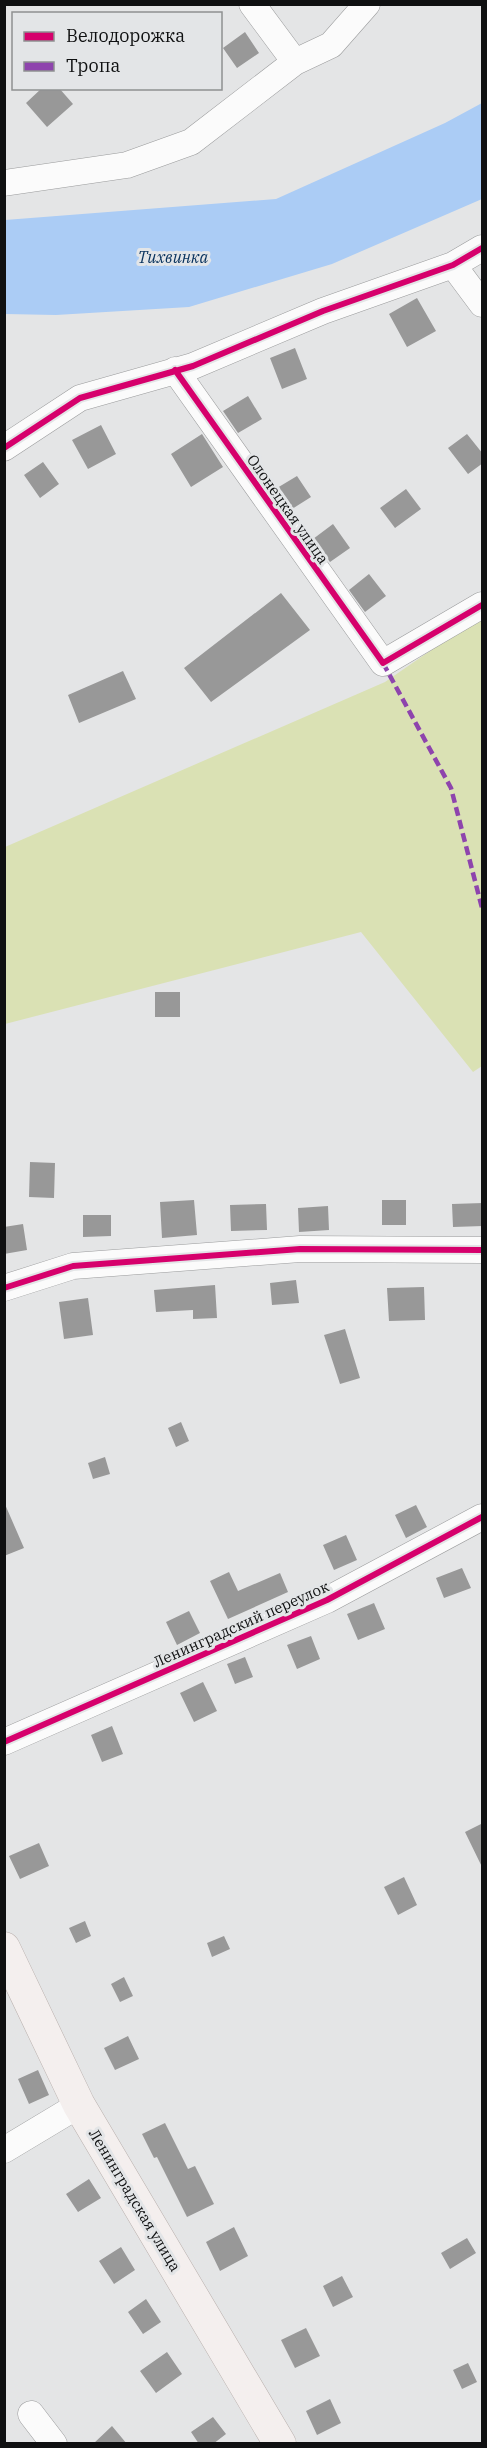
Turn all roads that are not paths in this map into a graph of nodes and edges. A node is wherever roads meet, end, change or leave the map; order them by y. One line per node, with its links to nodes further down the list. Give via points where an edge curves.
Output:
1 (252, 4): 3 (street)
2 (367, 4): 3 (street, via 331,45)
3 (295, 62): 4 (street, via 191,142 127,165)
4 (8, 176)
5 (483, 248): 6 (street)
6 (453, 265): 7 (street); 8 (street)
7 (483, 304)
8 (175, 370): 9 (street, via 80,398); 10 (street, Олонецкая улица, via 383,663)
9 (4, 448)
10 (483, 605)
11 (483, 1250): 12 (street, via 300,1249 74,1266)
12 (4, 1288)
13 (483, 1517): 14 (street, Ленинградский переулок, via 327,1600)
14 (4, 1742)
15 (4, 1948): 16 (main road, Ленинградская улица)
16 (79, 2105): 17 (street); 20 (main road, Ленинградская улица)
17 (4, 2150)
18 (31, 2414): 19 (street)
19 (54, 2444)
20 (280, 2444)

